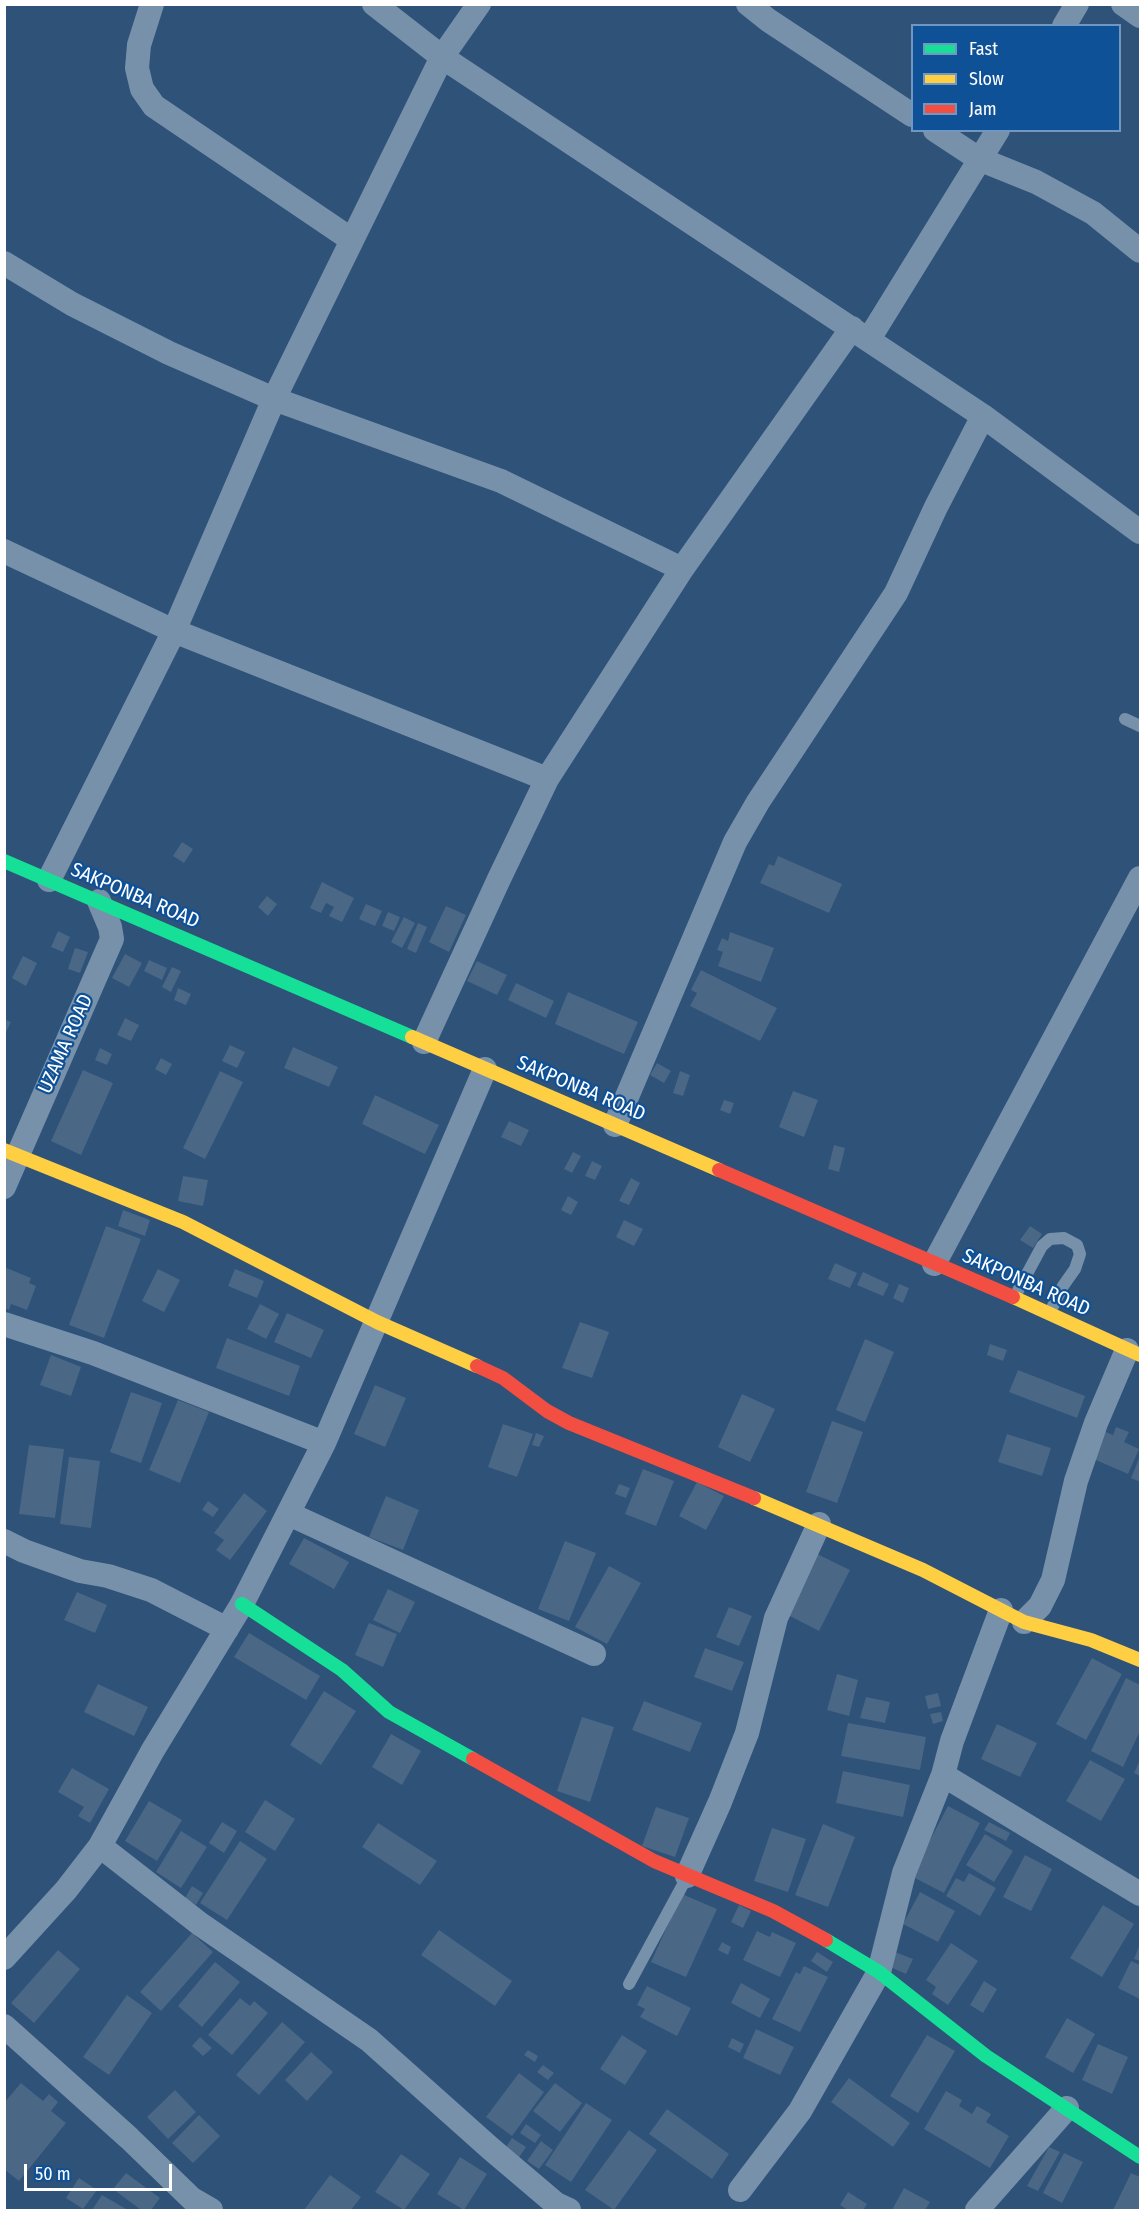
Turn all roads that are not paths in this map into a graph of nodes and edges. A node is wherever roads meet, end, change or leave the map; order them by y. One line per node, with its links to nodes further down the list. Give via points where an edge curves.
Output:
1 (152, 4): 14 (street, via 139,45 137,69 142,89 154,106)
2 (374, 4): 9 (street)
3 (478, 4): 9 (street)
4 (748, 4): 10 (street)
5 (1077, 4): 8 (street)
6 (1123, 4): 7 (street)
7 (1140, 16)
8 (1065, 24)
9 (442, 57): 14 (street); 17 (street)
10 (911, 114)
11 (939, 132): 13 (street)
12 (997, 132): 13 (street)
13 (979, 159): 15 (street, via 1036,182 1093,213); 17 (street)
14 (352, 240): 18 (street)
15 (1140, 251)
16 (4, 263): 18 (street, via 72,304 169,353)
17 (860, 333): 19 (street); 22 (street)
18 (274, 399): 22 (street, via 501,481); 23 (street)
19 (983, 416): 20 (street); 33 (street, via 896,592 735,842)
20 (1140, 532)
21 (4, 551): 23 (street)
22 (682, 569): 26 (street)
23 (174, 631): 26 (street); 29 (street)
24 (1125, 719): 25 (lane)
25 (1140, 726)
26 (547, 779): 31 (street)
27 (4, 861): 29 (street, SAKPONBA ROAD)
28 (1140, 878): 36 (street)
29 (49, 880): 30 (street, SAKPONBA ROAD)
30 (99, 901): 31 (street, SAKPONBA ROAD); 34 (street, UZAMA ROAD, via 112,939)
31 (424, 1042): 32 (street, SAKPONBA ROAD)
32 (484, 1069): 33 (street, SAKPONBA ROAD); 39 (street)
33 (615, 1125): 36 (street, SAKPONBA ROAD)
34 (11, 1152): 35 (street, UZAMA ROAD); 39 (street, via 183,1222)
35 (4, 1187)
36 (934, 1264): 37 (street, SAKPONBA ROAD)
37 (1014, 1298): 38 (street, SAKPONBA ROAD); 38 (lane, via 1042,1246 1050,1239 1064,1238 1077,1245 1080,1254)
38 (1049, 1313): 41 (street, SAKPONBA ROAD)
39 (377, 1322): 42 (street); 44 (street, via 503,1378 569,1423)
40 (4, 1324): 42 (street, via 93,1353)
41 (1134, 1353): 48 (street, via 1096,1423 1076,1481 1053,1580 1040,1606)
42 (324, 1443): 43 (street)
43 (289, 1514): 46 (street); 50 (street)
44 (819, 1524): 47 (street); 54 (street, via 776,1618 747,1733)
45 (4, 1541): 49 (street, via 80,1571 150,1590)
46 (242, 1604): 49 (street); 54 (street, via 342,1670 389,1712)
47 (1001, 1610): 48 (street); 52 (street)
48 (1024, 1622): 51 (street, via 1091,1640)
49 (227, 1629): 53 (street)
50 (594, 1654)
51 (1140, 1660)
52 (943, 1775): 55 (street); 57 (street, via 904,1873)
53 (100, 1846): 56 (street); 64 (street, via 200,1924 369,2040 490,2148)
54 (687, 1876): 57 (street, via 782,1915); 58 (lane)
55 (1140, 1893)
56 (4, 1958)
57 (879, 1972): 60 (street, via 986,2056); 62 (street, via 800,2110)
58 (629, 1984)
59 (4, 2026): 63 (street, via 129,2138)
60 (1067, 2108): 61 (street); 65 (street)
61 (1140, 2157)
62 (740, 2190)
63 (195, 2207)
64 (569, 2211)
65 (977, 2211)

